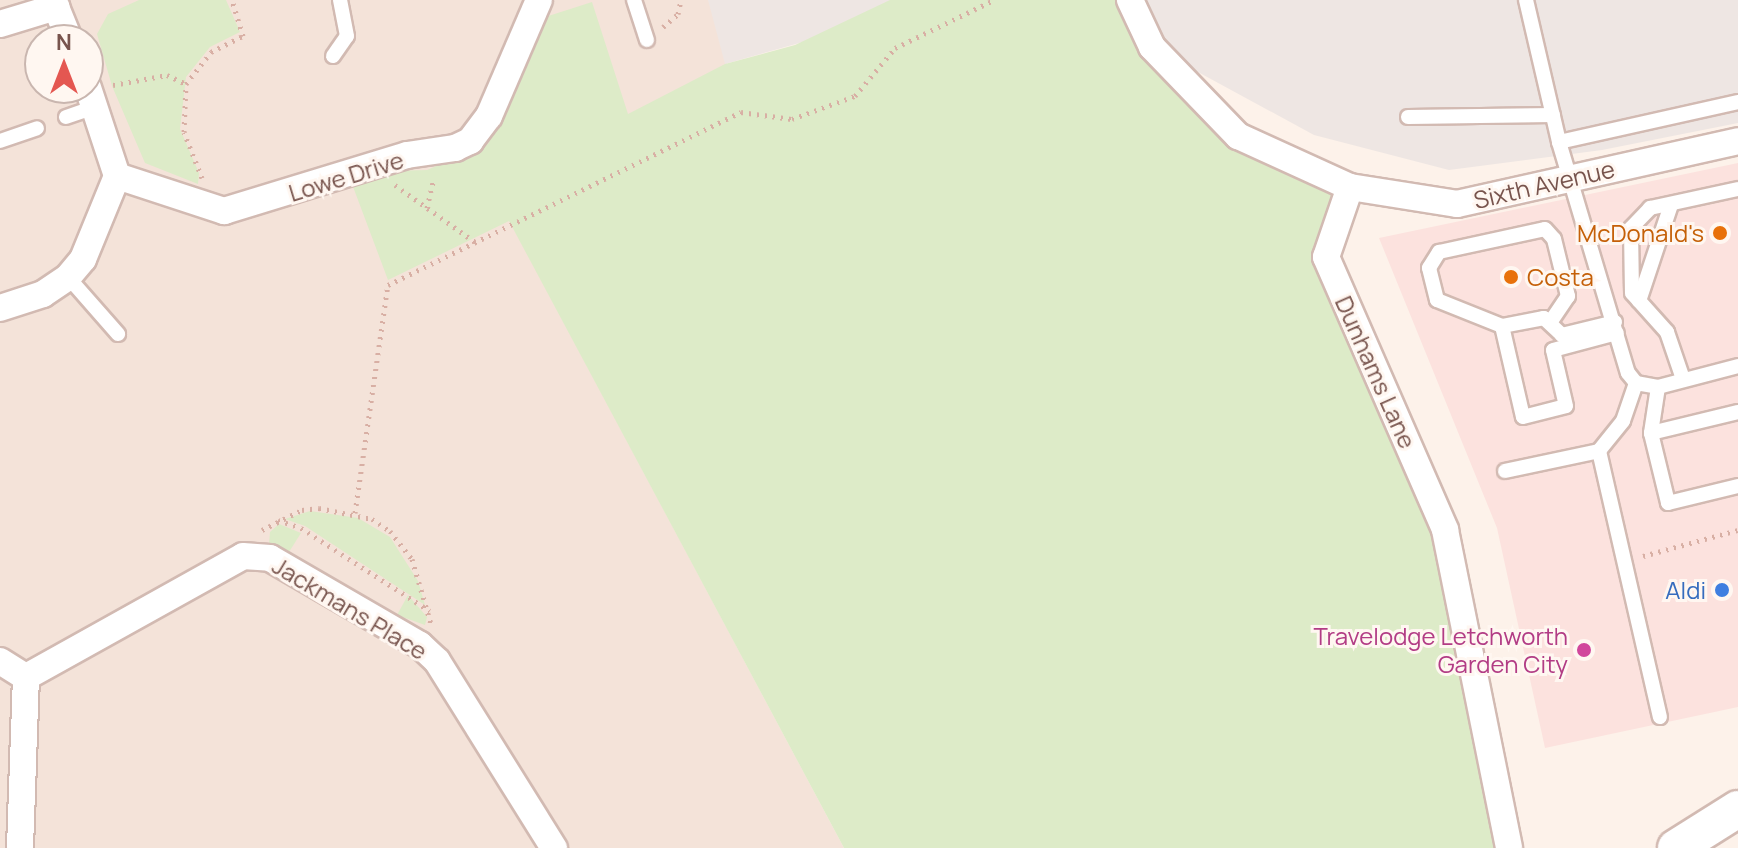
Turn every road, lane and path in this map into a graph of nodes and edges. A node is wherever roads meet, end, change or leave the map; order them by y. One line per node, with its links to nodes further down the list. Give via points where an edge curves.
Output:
1 (232, 0): 14 (path, via 243,36 211,52)
2 (340, 0): 13 (lane, via 347,36)
3 (539, 0): 26 (street, Lowe Drive, via 489,116 470,141)
4 (634, 0): 12 (lane)
5 (681, 0): 12 (path, via 673,22)
6 (994, 0): 35 (path, via 895,48 855,96 792,119 741,112)
7 (1130, 0): 30 (street, via 1152,47 1238,136)
8 (1526, 0): 19 (lane)
9 (66, 4): 10 (street); 11 (street)
10 (0, 24)
11 (68, 24)
12 (646, 37)
13 (333, 56)
14 (186, 84): 15 (path, via 167,75 130,79); 32 (path, via 184,132 203,182)
15 (104, 90)
16 (1738, 102): 25 (lane)
17 (81, 104): 20 (lane)
18 (94, 104): 28 (street)
19 (1553, 115): 21 (lane); 25 (lane)
20 (66, 117)
21 (1408, 117)
22 (37, 128): 23 (lane)
23 (0, 141)
24 (1738, 141): 29 (street, Sixth Avenue)
25 (1559, 142): 29 (lane)
26 (439, 154): 27 (street, Lowe Drive, via 407,155); 34 (path)
27 (370, 167): 32 (street, Lowe Drive, via 243,208 224,211); 34 (path)
28 (117, 176): 32 (street, Lowe Drive); 36 (street, via 83,259)
29 (1570, 177): 30 (street, Sixth Avenue, via 1457,204); 41 (lane)
30 (1350, 187): 65 (street, Dunhams Lane, via 1326,257 1445,530)
31 (1738, 189): 33 (lane)
32 (192, 204)
33 (1671, 205): 37 (lane); 37 (lane, via 1650,208 1631,228 1632,293)
34 (427, 208): 35 (path)
35 (475, 242): 52 (path, via 388,285)
36 (68, 277): 38 (street, via 43,294); 42 (lane)
37 (1639, 301): 44 (lane, via 1667,332)
38 (0, 308)
39 (1550, 323): 40 (lane, via 1544,318); 40 (lane, via 1568,296 1554,239 1545,229 1439,252 1429,268 1437,300); 41 (lane, via 1562,335)
40 (1502, 326): 41 (lane, via 1523,417 1566,406 1553,350)
41 (1616, 328): 45 (lane, via 1628,373)
42 (118, 334)
43 (1738, 366): 44 (lane)
44 (1683, 379): 46 (lane)
45 (1636, 383): 46 (lane); 49 (lane, via 1623,421)
46 (1658, 387): 48 (lane)
47 (1738, 412): 48 (lane)
48 (1651, 433): 51 (lane, via 1668,503)
49 (1599, 451): 50 (lane); 56 (lane)
50 (1505, 471)
51 (1738, 486)
52 (355, 513): 53 (path, via 319,508); 57 (path, via 403,544)
53 (277, 520): 55 (path, via 256,535); 57 (path, via 314,536)
54 (1738, 530): 56 (path)
55 (243, 556): 58 (street, Jackmans Place, via 270,558); 60 (street, Jackmans Place)
56 (1623, 560): 61 (lane)
57 (431, 612): 58 (path, via 431,630)
58 (420, 645): 64 (street, Jackmans Place, via 447,675)
59 (0, 661): 60 (street)
60 (26, 677): 63 (street)
61 (1660, 717)
62 (1738, 809): 66 (main road)
63 (20, 848)
64 (554, 848)
65 (1509, 848)
66 (1676, 848)

